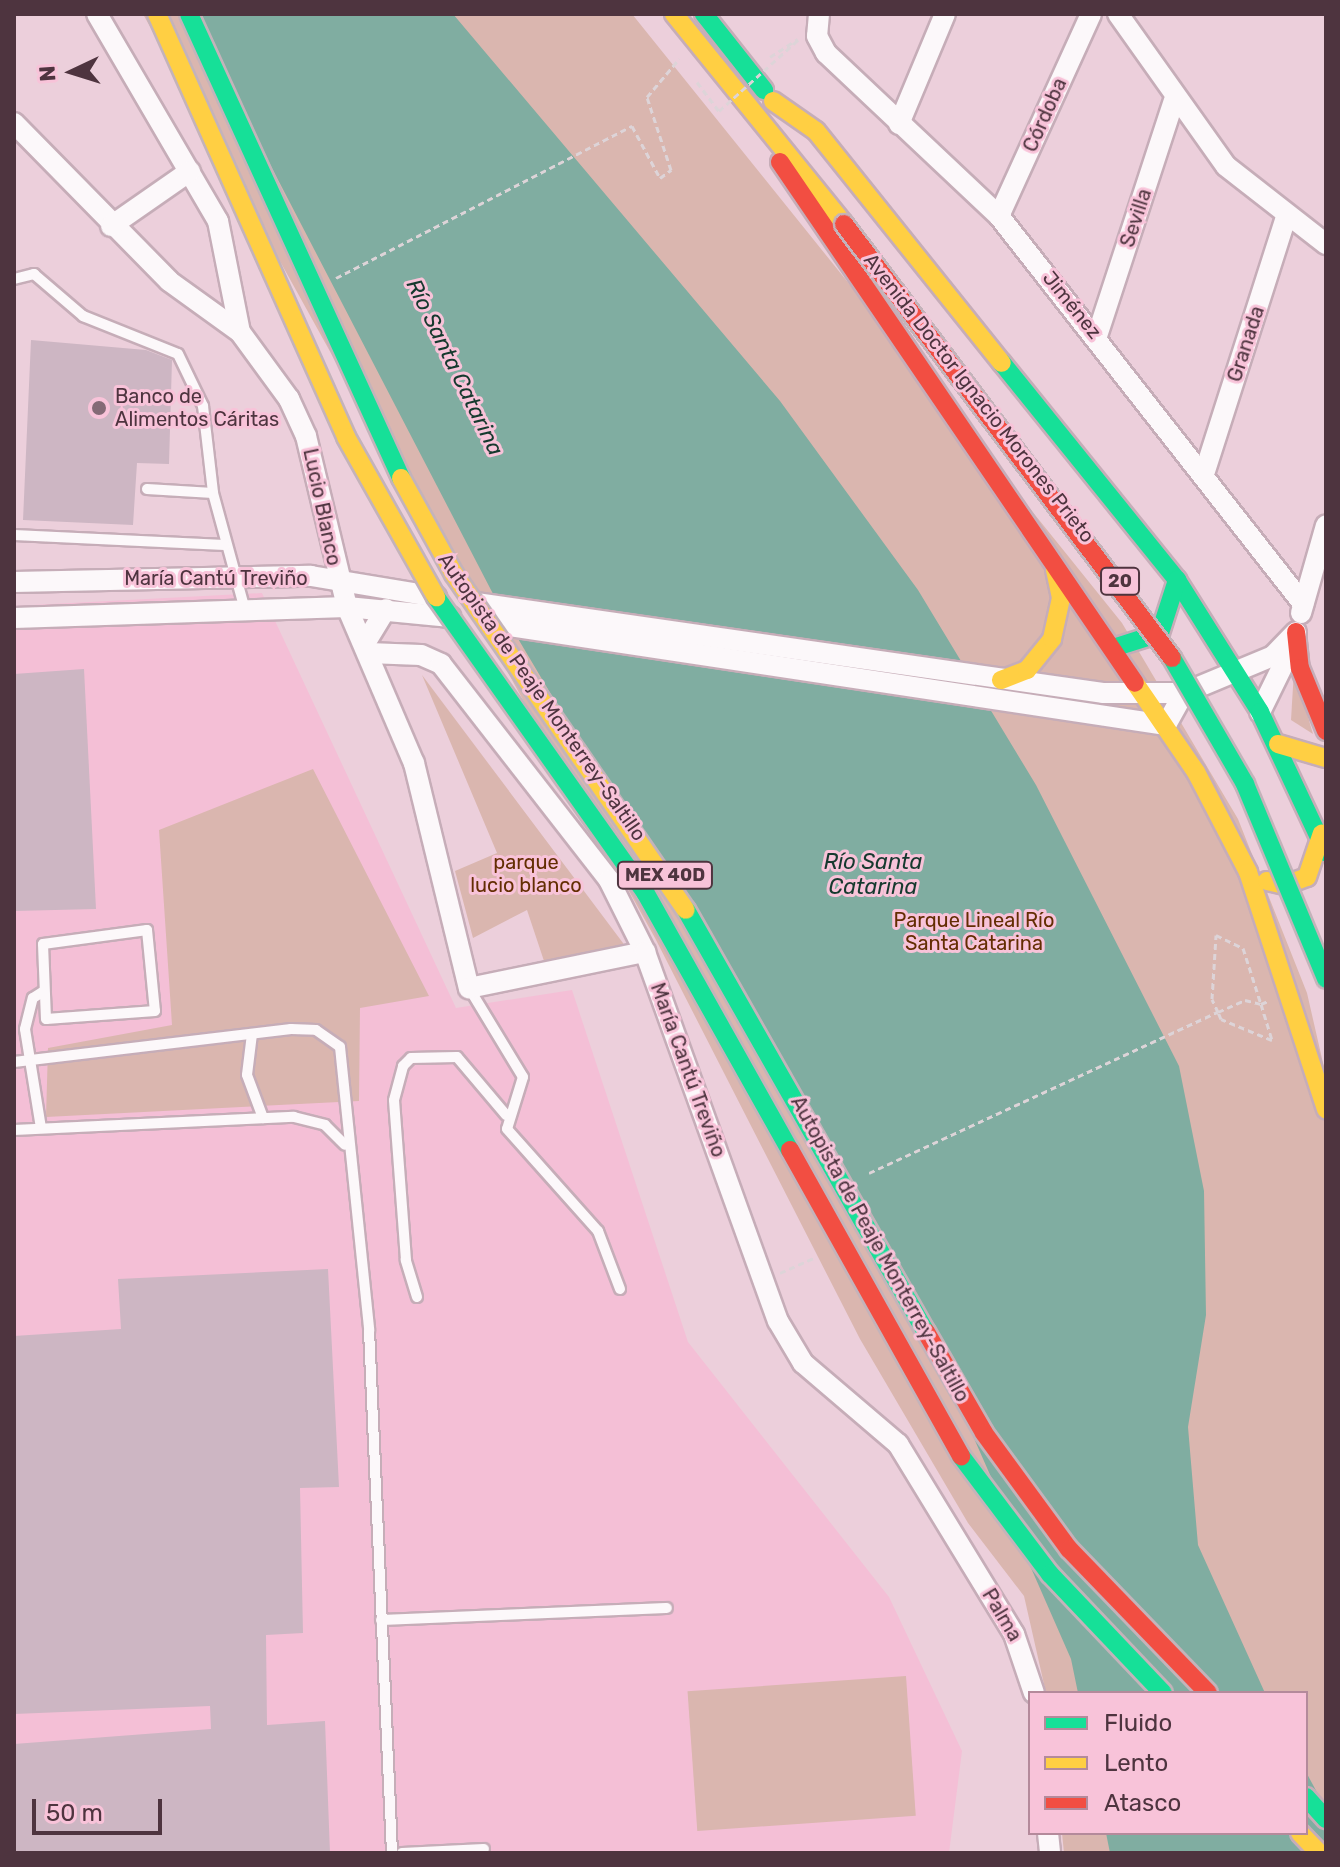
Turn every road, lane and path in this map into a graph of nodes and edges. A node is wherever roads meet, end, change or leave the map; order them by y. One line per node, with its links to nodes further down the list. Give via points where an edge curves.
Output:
1 (97, 14): 20 (street)
2 (157, 14): 91 (main road, Autopista de Peaje Monterrey-Saltillo / MEX 40D, bridge, via 346,437 413,565 645,892 964,1460 1050,1574)
3 (189, 14): 92 (main road, Autopista de Peaje Monterrey-Saltillo / MEX 40D, bridge, via 374,430 454,574 670,882 984,1433 1069,1549)
4 (654, 14): 11 (main road)
5 (674, 14): 12 (main road, Avenida Doctor Ignacio Morones Prieto / 20)
6 (945, 14): 19 (street)
7 (1091, 14): 21 (street, Córdoba)
8 (1118, 14): 16 (street)
9 (705, 15): 15 (main road, Avenida Doctor Ignacio Morones Prieto / 20)
10 (812, 28): 13 (path); 14 (path, bridge, via 719,111); 19 (street, Jiménez, via 826,53)
11 (689, 47): 12 (main road); 26 (path, via 647,97 671,170 660,178 632,126)
12 (710, 59): 17 (main road, Avenida Doctor Ignacio Morones Prieto / 20)
13 (772, 60)
14 (697, 82)
15 (773, 101): 31 (main road, Avenida Doctor Ignacio Morones Prieto / 20); 38 (main road, Avenida Doctor Ignacio Morones Prieto / 20, via 805,118 826,142)
16 (1174, 101): 22 (street, via 1226,166); 28 (street, Sevilla)
17 (763, 120): 36 (main road, 20, via 818,226); 67 (main road, Avenida Doctor Ignacio Morones Prieto / 20, bridge, via 1163,643 1245,784)
18 (14, 123): 23 (street, Lucio Blanco)
19 (899, 124): 21 (street, Jiménez)
20 (190, 171): 23 (street); 27 (street, via 224,234)
21 (999, 216): 28 (street, Jiménez)
22 (1286, 217): 24 (street); 29 (street, Granada)
23 (111, 226): 27 (street, Lucio Blanco, via 190,300)
24 (1326, 244)
25 (14, 279): 32 (lane, via 34,274 83,316 178,354 203,406)
26 (321, 286)
27 (240, 332): 40 (street, Lucio Blanco, via 306,436)
28 (1097, 336): 29 (street, Jiménez)
29 (1205, 471): 43 (street, Jiménez)
30 (147, 489): 32 (lane)
31 (1077, 490)
32 (213, 493): 35 (lane)
33 (1326, 525): 43 (street)
34 (14, 535): 35 (lane)
35 (225, 545): 37 (lane)
36 (1049, 554): 48 (main road, 20); 51 (main road, via 1061,598 1057,626 1037,661)
37 (237, 574): 39 (street, María Cantú Treviño); 40 (street, María Cantú Treviño); 45 (lane)
38 (1177, 580): 48 (main road, via 1160,633 1130,648); 50 (main road, Avenida Doctor Ignacio Morones Prieto / 20)
39 (14, 582)
40 (339, 582): 42 (street, María Cantú Treviño); 44 (street, Lucio Blanco)
41 (1148, 584): 59 (main road, 20)
42 (401, 604): 44 (street, María Cantú Treviño); 49 (street); 51 (street, María Cantú Treviño, bridge); 55 (street, María Cantú Treviño, bridge)
43 (1303, 604): 47 (street)
44 (347, 607): 45 (street, María Cantú Treviño); 49 (street, Lucio Blanco)
45 (245, 610): 46 (street, María Cantú Treviño)
46 (14, 618)
47 (1296, 632): 50 (street, via 1273,656); 54 (street, via 1288,668); 56 (main road, via 1300,668)
48 (1113, 648): 53 (main road, 20)
49 (368, 653): 66 (street, María Cantú Treviño, via 429,667 468,705 609,880); 68 (street, Lucio Blanco, via 418,777)
50 (1236, 668): 52 (street); 54 (main road, Avenida Doctor Ignacio Morones Prieto / 20)
51 (993, 680): 53 (street, María Cantú Treviño)
52 (1184, 693): 53 (street, María Cantú Treviño); 55 (street)
53 (1145, 694): 55 (main road, 20)
54 (1260, 712): 57 (main road, Avenida Doctor Ignacio Morones Prieto / 20)
55 (1166, 725): 63 (main road, 20)
56 (1326, 731)
57 (1278, 744): 58 (main road); 62 (main road, Avenida Doctor Ignacio Morones Prieto / 20)
58 (1326, 758)
59 (1276, 803)
60 (1326, 806): 62 (main road)
61 (1294, 841): 64 (main road)
62 (1324, 846): 63 (main road, via 1299,883 1274,884)
63 (1248, 872): 70 (main road, 20)
64 (1316, 890)
65 (1326, 940): 70 (main road, via 1299,950)
66 (645, 952): 68 (street); 87 (street, María Cantú Treviño, via 778,1321 803,1363 898,1444)
67 (1326, 979)
68 (469, 988): 77 (lane, via 520,1067 523,1086)
69 (44, 991): 69 (lane, via 50,1022 148,1016 155,1011 151,934 43,944); 74 (lane, via 33,998 25,1029)
70 (1290, 991): 71 (path); 76 (main road, 20)
71 (1261, 1004): 72 (path, via 1245,1000); 72 (path, via 1272,1040 1266,1043); 72 (path, via 1243,948 1216,935)
72 (1218, 1012): 82 (path)
73 (252, 1034): 74 (lane); 78 (lane, via 247,1075); 81 (lane, via 316,1030 340,1047)
74 (33, 1058): 75 (lane); 79 (lane, via 29,1088)
75 (14, 1062)
76 (1326, 1109)
77 (506, 1115): 85 (lane, via 507,1129 598,1231); 86 (lane, via 457,1057 431,1054 403,1066 394,1100 406,1260)
78 (263, 1118): 79 (lane); 81 (lane, via 310,1119 338,1133)
79 (41, 1128): 80 (lane)
80 (14, 1130)
81 (347, 1147): 89 (lane, via 369,1330)
82 (862, 1177)
83 (827, 1252): 84 (path)
84 (786, 1270)
85 (620, 1289)
86 (417, 1297)
87 (958, 1543): 90 (street, Palma, via 1024,1653)
88 (667, 1608): 89 (lane)
89 (381, 1620): 97 (lane)
90 (1034, 1691)
91 (1161, 1691)
92 (1206, 1691)
93 (1308, 1799): 94 (main road)
94 (1326, 1819)
95 (1302, 1835): 99 (main road)
96 (484, 1849): 98 (lane)
97 (392, 1853)
98 (402, 1853)
99 (1319, 1853)

